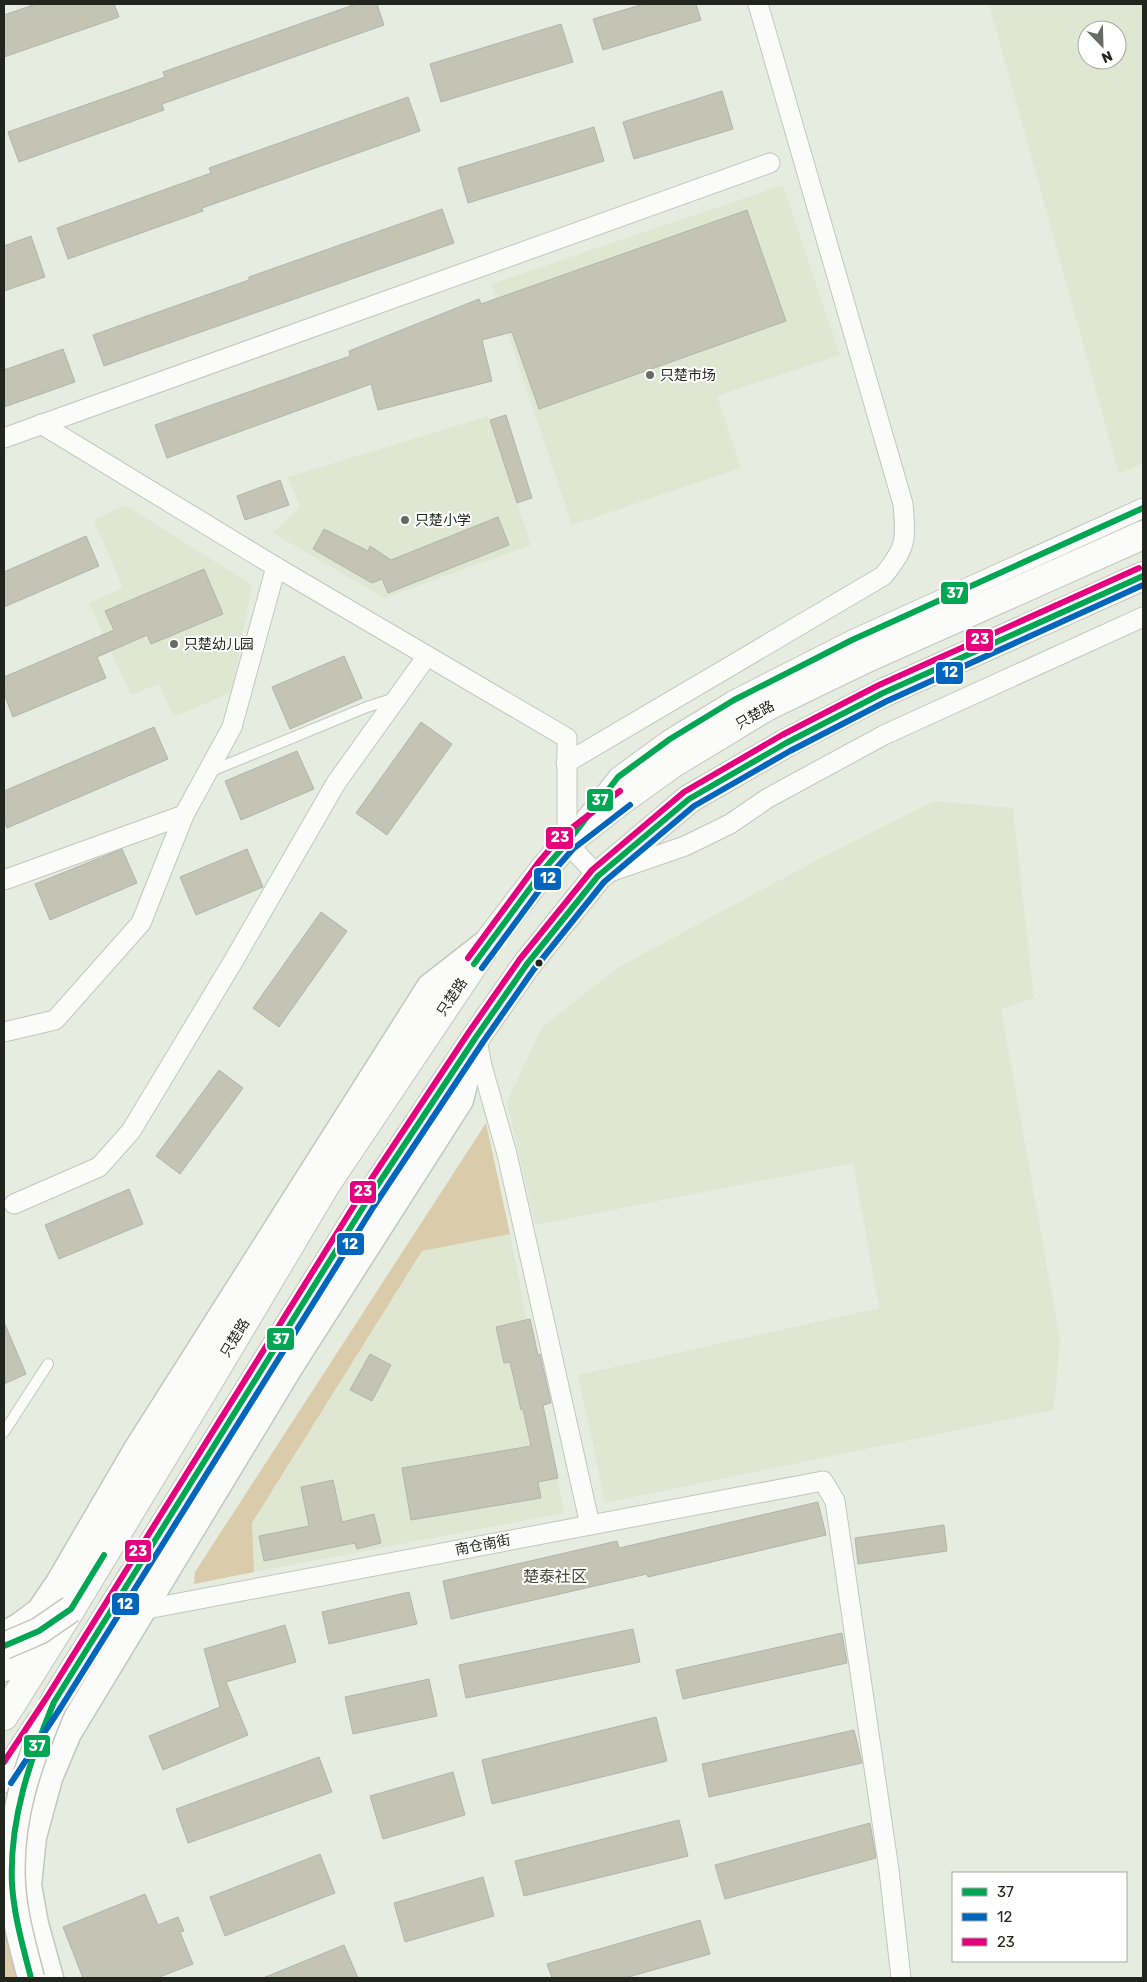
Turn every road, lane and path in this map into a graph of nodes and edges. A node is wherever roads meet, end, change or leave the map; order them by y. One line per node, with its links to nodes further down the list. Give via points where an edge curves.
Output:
1 (758, 4): 12 (street, via 903,504 906,536 898,559 883,576)
2 (770, 163): 3 (street)
3 (41, 424): 4 (street); 7 (street)
4 (4, 438)
5 (1143, 508): 15 (street, via 852,640 734,700 670,739 618,777)
6 (1143, 535): 15 (main road, 只楚路, via 865,659 766,707 672,764)
7 (276, 567): 10 (street); 13 (street, via 232,727)
8 (1143, 576): 16 (main road, via 883,692 786,743 689,800)
9 (1143, 617): 16 (street, via 884,736 694,842)
10 (427, 656): 11 (street); 12 (street, via 567,738)
11 (398, 697): 13 (lane); 21 (street, via 336,783 131,1131 99,1167)
12 (566, 763): 15 (street)
13 (207, 773): 14 (street)
14 (184, 815): 17 (street); 19 (street, via 141,923 55,1020)
15 (568, 843): 16 (street); 18 (main road, 只楚路)
16 (598, 876): 20 (main road, via 527,964)
17 (4, 880)
18 (490, 940): 25 (main road, 只楚路, via 325,1186); 26 (main road, via 430,987 136,1450)
19 (4, 1032)
20 (476, 1036): 24 (street, via 507,1154); 27 (main road, via 460,1100 289,1368); 31 (main road, via 367,1201)
21 (14, 1204)
22 (48, 1364): 23 (lane)
23 (4, 1432)
24 (590, 1525): 27 (street, 南仓南街); 38 (street, 南仓南街, via 823,1481 836,1510 889,1870)
25 (71, 1609): 29 (main road, bridge, via 39,1631); 32 (main road, 只楚路)
26 (40, 1610): 28 (main road); 30 (main road)
27 (142, 1610): 33 (main road)
28 (4, 1634)
29 (4, 1646)
30 (4, 1668)
31 (54, 1702): 34 (main road, bridge); 36 (main road, bridge, via 29,1762 17,1806 13,1847 12,1884 17,1921)
32 (4, 1716)
33 (68, 1733): 35 (main road); 37 (main road, via 49,1778 33,1837 28,1885)
34 (4, 1778)
35 (4, 1836)
36 (31, 1978)
37 (50, 1978)
38 (900, 1978)

